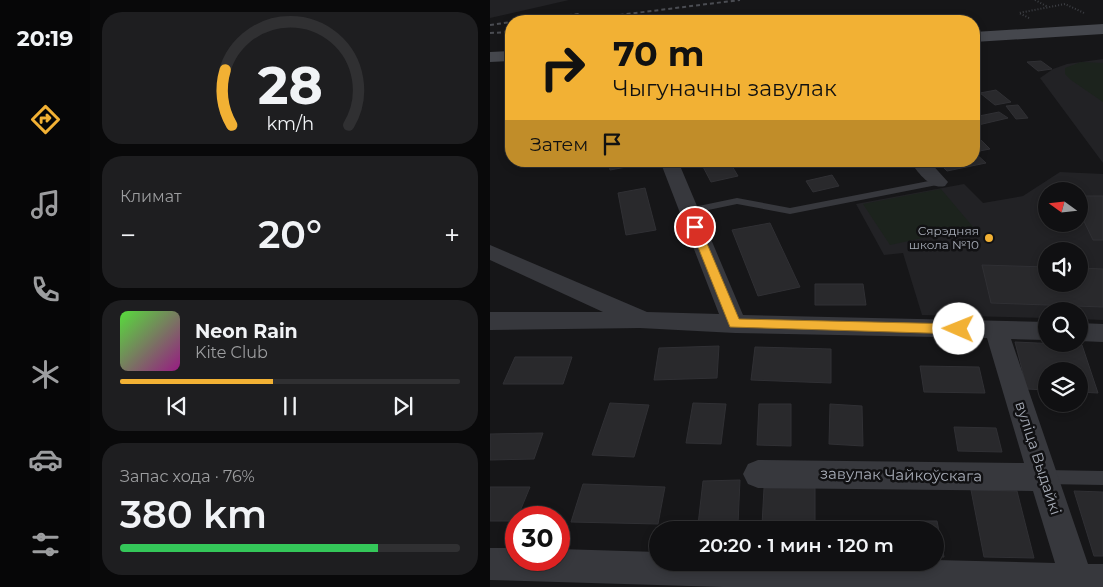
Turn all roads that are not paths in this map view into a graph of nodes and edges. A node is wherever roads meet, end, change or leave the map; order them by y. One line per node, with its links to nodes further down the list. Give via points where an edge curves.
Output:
1 (1103, 29): 2 (street)
2 (980, 37)
3 (505, 56): 4 (street)
4 (490, 57)
5 (671, 167): 8 (street)
6 (925, 167): 7 (street)
7 (939, 182): 8 (lane, via 790,211 737,201)
8 (689, 211): 12 (street)
9 (490, 252): 11 (street)
10 (490, 321): 11 (street)
11 (644, 321): 12 (street)
12 (735, 324): 13 (street)
13 (996, 330): 14 (street); 18 (street, вуліца Выдайкі)
14 (1038, 331)
15 (1088, 332): 16 (street)
16 (1103, 333)
17 (758, 474): 18 (street, завулак Чайкоўскага)
18 (1044, 476): 19 (lane); 21 (street, вуліца Выдайкі)
19 (1103, 478)
20 (490, 564): 21 (street)
21 (1086, 582)

